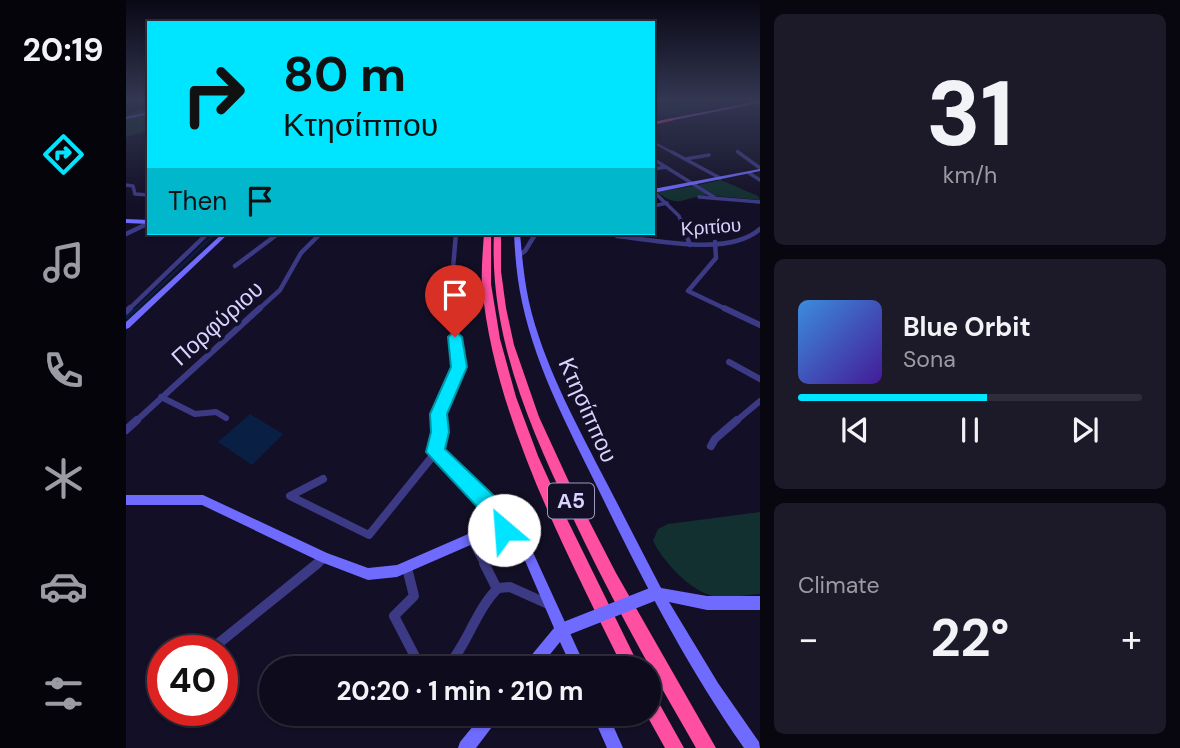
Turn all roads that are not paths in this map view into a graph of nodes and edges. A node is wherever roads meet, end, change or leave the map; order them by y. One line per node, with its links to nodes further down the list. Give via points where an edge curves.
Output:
1 (655, 143): 5 (street)
2 (737, 151): 6 (street)
3 (709, 155): 5 (street)
4 (736, 158): 6 (street)
5 (685, 159): 11 (street)
6 (745, 159): 10 (street)
7 (655, 162): 8 (street)
8 (666, 167): 9 (street); 12 (street)
9 (655, 169)
10 (757, 174): 11 (main road)
11 (720, 178): 12 (main road)
12 (692, 183): 14 (main road); 18 (street)
13 (126, 185): 16 (street, via 133,186 135,194)
14 (655, 191)
15 (655, 193): 20 (street)
16 (147, 195)
17 (699, 197): 18 (street)
18 (714, 197): 19 (street)
19 (760, 202)
20 (667, 203): 21 (street); 38 (street, via 680,217)
21 (655, 206)
22 (126, 220): 23 (main road)
23 (147, 222)
24 (147, 223): 26 (street)
25 (760, 229): 37 (street, Κριτίου, via 749,239)
26 (126, 234)
27 (206, 235): 41 (street)
28 (224, 235): 43 (main road)
29 (276, 235): 40 (street)
30 (316, 235): 46 (street, Πορφύριου, via 280,290)
31 (456, 235): 51 (street, via 451,292 459,365 439,414)
32 (487, 235): 68 (highway, Α5, via 490,312 516,408 570,541)
33 (497, 235): 75 (highway, Α5, via 498,281 510,351 553,463 610,579)
34 (517, 235): 39 (main road, Κτησίππου)
35 (535, 235): 39 (street)
36 (619, 235): 38 (street, Κριτίου)
37 (715, 242): 38 (street, Κριτίου); 42 (street, via 718,251 713,265 688,291)
38 (690, 245)
39 (517, 256): 59 (main road, Κτησίππου, via 530,314 555,387)
40 (235, 266)
41 (126, 312)
42 (760, 325)
43 (126, 326)
44 (729, 362): 45 (street)
45 (760, 379)
46 (161, 397): 48 (street, via 195,414 216,412); 49 (street, Πορφύριου)
47 (760, 401): 50 (street)
48 (226, 418)
49 (126, 430)
50 (711, 446)
51 (436, 452): 52 (street, via 369,535 290,496); 54 (street, via 506,522)
52 (323, 479)
53 (126, 500): 56 (main road, via 203,500)
54 (509, 531): 55 (main road); 61 (main road, via 527,552)
55 (471, 539): 57 (main road); 58 (street)
56 (325, 558): 57 (main road, via 368,574); 63 (street)
57 (407, 568): 64 (street, via 414,596 394,616)
58 (497, 589): 61 (street, via 510,587); 65 (street, via 482,604)
59 (656, 593): 60 (main road, via 708,603); 62 (main road, bridge); 76 (main road, Κτησίππου, via 709,685)
60 (760, 603)
61 (551, 605): 62 (main road)
62 (562, 630): 66 (main road); 67 (main road)
63 (229, 635)
64 (416, 656)
65 (458, 656)
66 (540, 656)
67 (574, 656)
68 (626, 656)
69 (661, 723): 74 (highway)
70 (483, 726): 72 (main road)
71 (605, 726): 73 (main road)
72 (466, 748)
73 (615, 748)
74 (675, 748)
75 (707, 748)
76 (754, 748)

